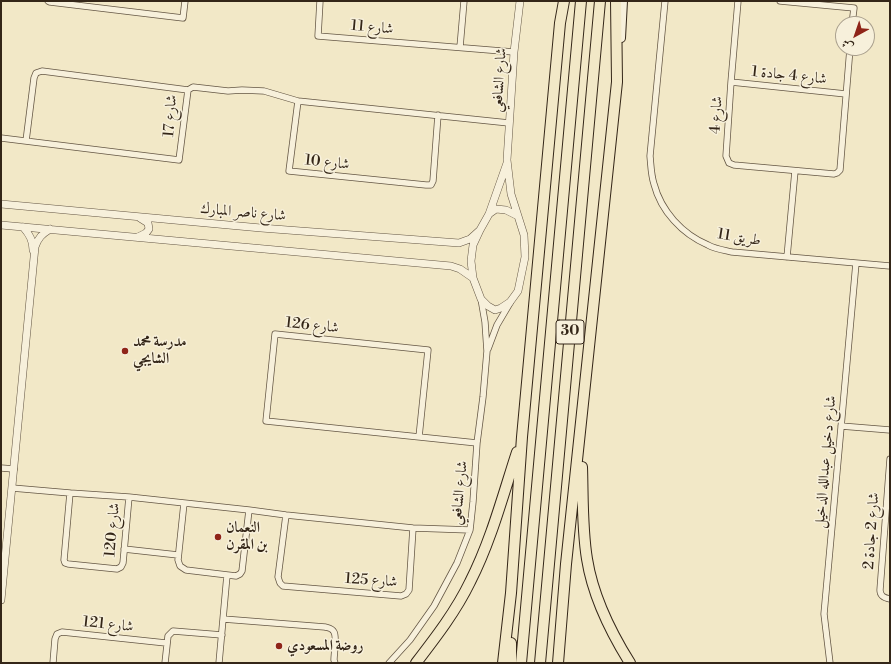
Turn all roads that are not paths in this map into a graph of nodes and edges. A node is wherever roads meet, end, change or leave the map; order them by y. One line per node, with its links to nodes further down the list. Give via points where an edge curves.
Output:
1 (48, 1): 2 (street, via 183,18)
2 (185, 1)
3 (320, 1): 15 (street, شارع 11, via 318,36)
4 (464, 1): 15 (street)
5 (520, 1): 16 (street, شارع الشافعي)
6 (563, 1): 50 (highway)
7 (581, 1): 83 (highway, 30)
8 (600, 1): 84 (highway, 30)
9 (616, 1): 18 (highway)
10 (624, 1): 18 (main road)
11 (665, 1): 38 (street, طريق 11, via 650,156 653,184 657,194 679,227 707,245 732,252)
12 (738, 1): 19 (street, شارع 4)
13 (780, 1): 14 (street, via 854,8)
14 (853, 16)
15 (460, 47): 16 (street, شارع 11)
16 (514, 52): 24 (street, شارع الشافعي)
17 (849, 56): 21 (street, شارع 4)
18 (617, 82): 48 (highway)
19 (731, 82): 21 (street, شارع 4 جادة 1); 28 (street, شارع 4, via 726,156 729,163)
20 (188, 90): 22 (street, via 194,88 264,91); 26 (street, شارع 17, via 42,71 36,73 34,78); 26 (street, شارع 17, via 179,160)
21 (846, 94): 28 (street, شارع 4, via 840,170 834,174)
22 (298, 101): 23 (street); 23 (street, شارع 10, via 289,170 426,185 433,181)
23 (438, 115): 24 (street)
24 (509, 123): 27 (street, شارع الشافعي)
25 (1, 138): 26 (street, شارع 17)
26 (26, 141)
27 (507, 160): 30 (street, شارع الشافعي); 31 (street, شارع الشافعي, via 511,194)
28 (795, 171): 38 (street)
29 (1, 204): 32 (street, شارع ناصر المبارك)
30 (489, 214): 31 (street, via 496,209 506,210); 36 (street, شارع الشافعي)
31 (518, 216): 44 (street, شارع الشافعي, via 524,235 526,257 518,292)
32 (139, 217): 36 (street, شارع ناصر المبارك, via 459,243 470,239); 37 (street, via 148,223 149,229)
33 (1, 225): 34 (street)
34 (23, 227): 35 (street); 39 (street, via 33,245)
35 (50, 229): 37 (street); 39 (street, via 38,239)
36 (480, 230): 42 (street, شارع الشافعي, via 472,250)
37 (138, 237): 42 (street, via 451,266)
38 (787, 256): 40 (street, طريق 11)
39 (34, 262): 54 (street)
40 (856, 263): 41 (street, طريق 11); 46 (street, شارع دخيل عبدالله الدخيل)
41 (890, 266)
42 (473, 278): 43 (street, شارع الشافعي)
43 (481, 299): 44 (street, via 495,310); 45 (street, شارع الشافعي)
44 (510, 302): 45 (street, شارع الشافعي, via 497,325)
45 (487, 352): 51 (street, شارع الشافعي)
46 (841, 426): 47 (street); 88 (street, شارع دخيل عبدالله الدخيل, via 824,614)
47 (890, 430)
48 (580, 431): 67 (highway); 87 (highway, via 587,561 605,618)
49 (419, 437): 49 (street, شارع 126, via 266,421 275,334 428,350); 51 (street, شارع 126)
50 (522, 437): 69 (highway); 80 (highway, via 496,516 470,582)
51 (477, 443): 63 (street, شارع الشافعي)
52 (890, 459): 60 (street, شارع 2 جادة 2)
53 (1, 468): 54 (street)
54 (14, 469): 55 (street)
55 (12, 488): 56 (street, شارع 120); 66 (street)
56 (70, 493): 57 (street, شارع 120); 64 (street, شارع 120, via 65,563 117,569 121,568)
57 (129, 497): 58 (street); 64 (street, شارع 120)
58 (184, 503): 59 (street); 65 (street)
59 (249, 510): 61 (street); 68 (street, via 242,571 236,576)
60 (888, 514): 70 (street, شارع 2 جادة 2, via 880,590 883,597)
61 (286, 515): 62 (street); 62 (street, شارع 125, via 278,577 283,586 404,596 409,590)
62 (413, 528): 63 (street)
63 (470, 530): 79 (street, شارع الشافعي, via 457,563 434,606 419,629)
64 (124, 549): 65 (street)
65 (178, 555): 68 (street, via 178,563 183,569)
66 (3, 558): 71 (street)
67 (566, 564): 85 (highway); 86 (highway)
68 (227, 575): 72 (street)
69 (511, 593): 81 (highway); 82 (highway)
70 (890, 599)
71 (1, 600)
72 (223, 620): 73 (street); 78 (street, via 330,628 336,635)
73 (222, 636): 74 (street, via 173,631); 77 (street)
74 (166, 643): 75 (street, شارع 121, via 62,632 57,634 55,639); 76 (street)
75 (52, 663)
76 (165, 663)
77 (219, 663)
78 (335, 663)
79 (389, 663)
80 (416, 663)
81 (503, 663)
82 (511, 663)
83 (521, 663)
84 (540, 663)
85 (551, 663)
86 (558, 663)
87 (630, 663)
88 (830, 663)

